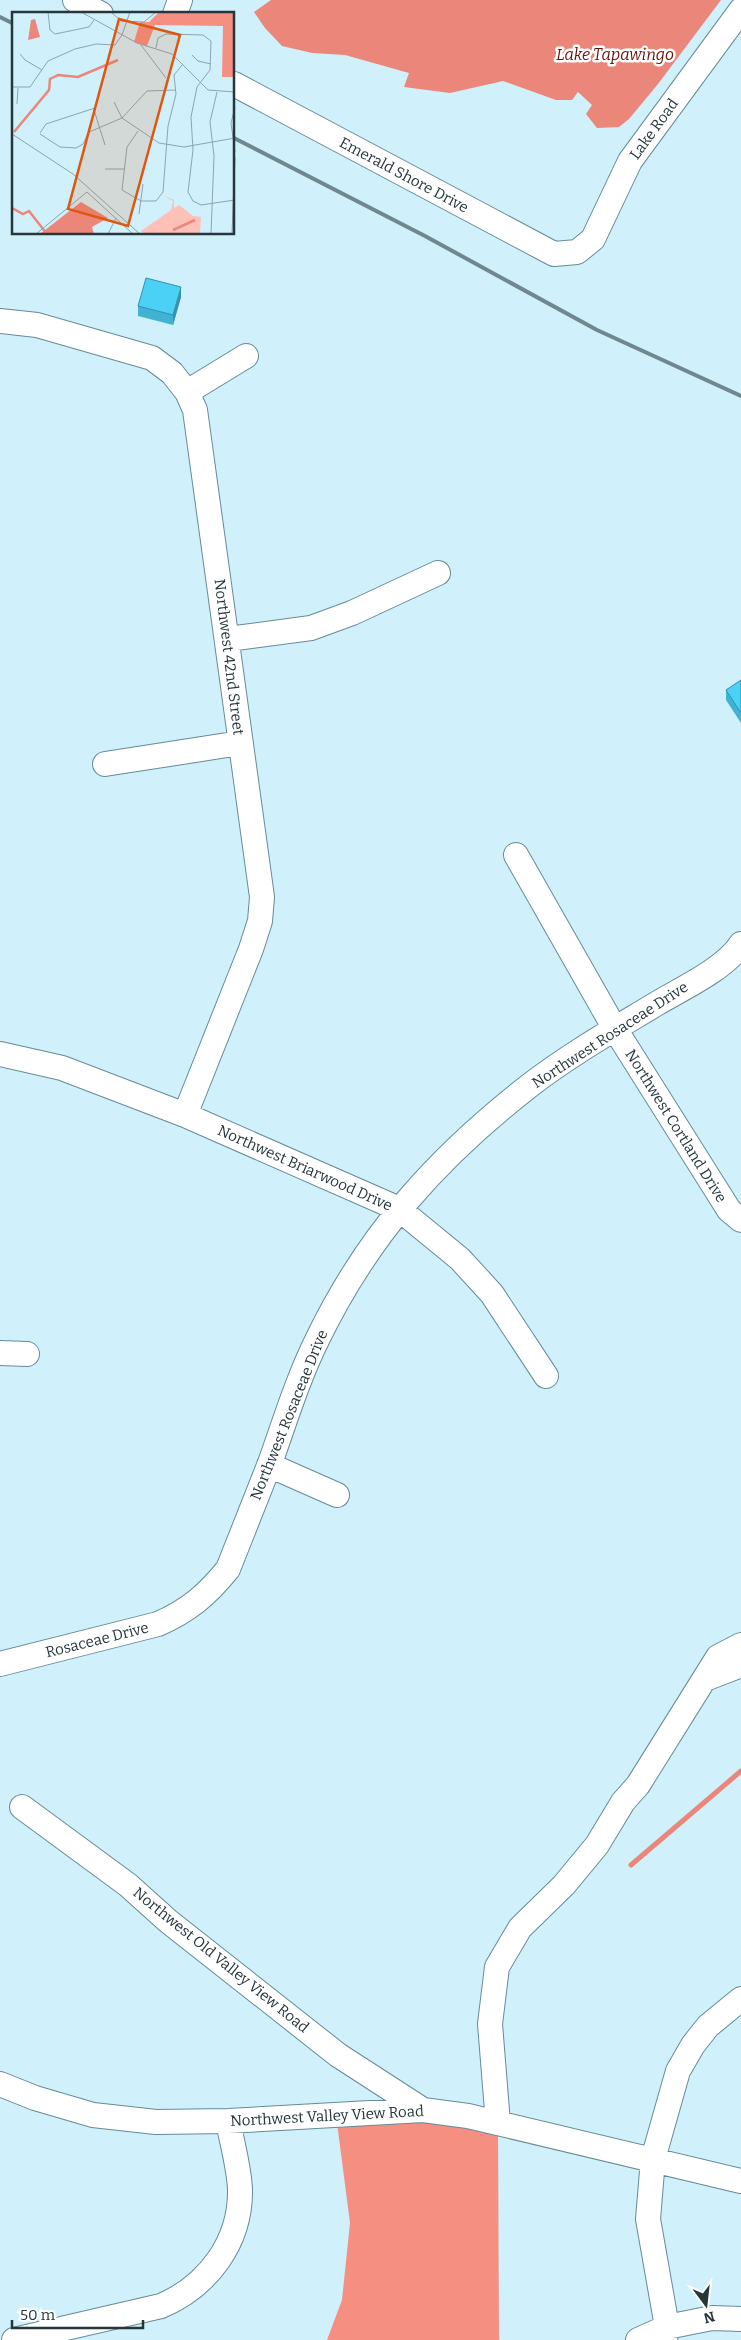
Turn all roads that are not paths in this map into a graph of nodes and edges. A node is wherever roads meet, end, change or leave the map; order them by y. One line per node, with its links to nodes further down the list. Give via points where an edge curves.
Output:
1 (75, 0): 4 (street)
2 (180, 0): 5 (street)
3 (741, 10): 7 (street, Lake Road, via 630,161 593,239)
4 (97, 12)
5 (176, 12)
6 (235, 85): 7 (street, Emerald Shore Drive, via 554,254)
7 (577, 252)
8 (0, 321): 10 (street, Northwest 42nd Street, via 37,325 152,358 172,373)
9 (246, 356): 10 (street)
10 (187, 392): 12 (street, Northwest 42nd Street, via 195,410)
11 (438, 573): 12 (street, via 352,613 311,628)
12 (228, 640): 13 (street, Northwest 42nd Street)
13 (240, 743): 14 (street); 19 (street, Northwest 42nd Street, via 260,870 260,921)
14 (104, 764)
15 (516, 855): 17 (street, Northwest Cortland Drive)
16 (741, 944): 17 (street, Northwest Rosaceae Drive, via 704,976)
17 (615, 1029): 20 (street, Northwest Rosaceae Drive, via 531,1085 483,1123 431,1172); 21 (street, Northwest Cortland Drive, via 728,1210)
18 (0, 1054): 19 (street, Northwest Briarwood Drive, via 62,1068)
19 (185, 1115): 20 (street, Northwest Briarwood Drive)
20 (399, 1209): 24 (street, Northwest Briarwood Drive, via 460,1259 492,1294); 25 (street, Northwest Rosaceae Drive, via 343,1291 318,1339 298,1383)
21 (741, 1220)
22 (0, 1353): 23 (street)
23 (26, 1354)
24 (546, 1376)
25 (269, 1464): 26 (street); 27 (street, Northwest Rosaceae Drive, via 228,1569)
26 (337, 1495)
27 (191, 1607): 29 (street, Rosaceae Drive, via 158,1624 133,1632)
28 (741, 1645): 31 (street, via 718,1657)
29 (0, 1664)
30 (741, 1665): 31 (street)
31 (705, 1679): 37 (street, via 597,1844 564,1885 520,1928 497,1967 490,2024)
32 (22, 1807): 35 (street, Northwest Old Valley View Road, via 128,1885 168,1921 338,2055)
33 (741, 1999): 38 (street, via 708,2026 678,2071)
34 (0, 2084): 36 (street, Northwest Valley View Road, via 93,2115 156,2122)
35 (422, 2110): 36 (street, Northwest Valley View Road); 37 (street, Northwest Valley View Road)
36 (228, 2121): 42 (street, via 240,2187 239,2212 232,2236 199,2284 181,2298 161,2306)
37 (498, 2123): 38 (street, Northwest Valley View Road)
38 (653, 2159): 39 (street, Northwest Valley View Road); 41 (street, via 648,2219)
39 (741, 2181)
40 (741, 2319): 41 (street, via 712,2318)
41 (666, 2333): 43 (street)
42 (14, 2340)
43 (638, 2340)

